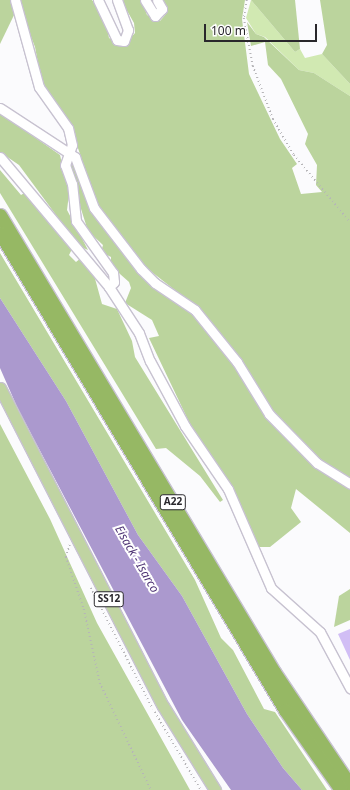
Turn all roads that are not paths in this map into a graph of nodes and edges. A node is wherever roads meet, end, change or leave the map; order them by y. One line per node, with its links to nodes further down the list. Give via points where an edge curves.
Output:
1 (15, 0): 7 (street, via 39,87 68,128 72,145)
2 (98, 0): 3 (street, via 117,40 124,40 128,30)
3 (117, 0)
4 (145, 0): 5 (street, via 155,16 162,10)
5 (157, 0)
6 (0, 108): 7 (street)
7 (69, 155): 11 (street, via 65,165 72,184 76,221 113,273 114,282); 13 (street, via 78,162 94,208 140,269 155,283 195,310 237,362 269,414 317,463)
8 (0, 157): 11 (street)
9 (0, 215): 15 (highway, A22, via 293,703)
10 (0, 233): 17 (highway, A22, via 285,710)
11 (109, 287): 14 (street, via 139,332 150,361 185,426 228,489 271,588 320,632)
12 (0, 388): 16 (main road, SS12, via 163,706)
13 (350, 484)
14 (350, 688)
15 (350, 785)
16 (215, 790)
17 (341, 790)

